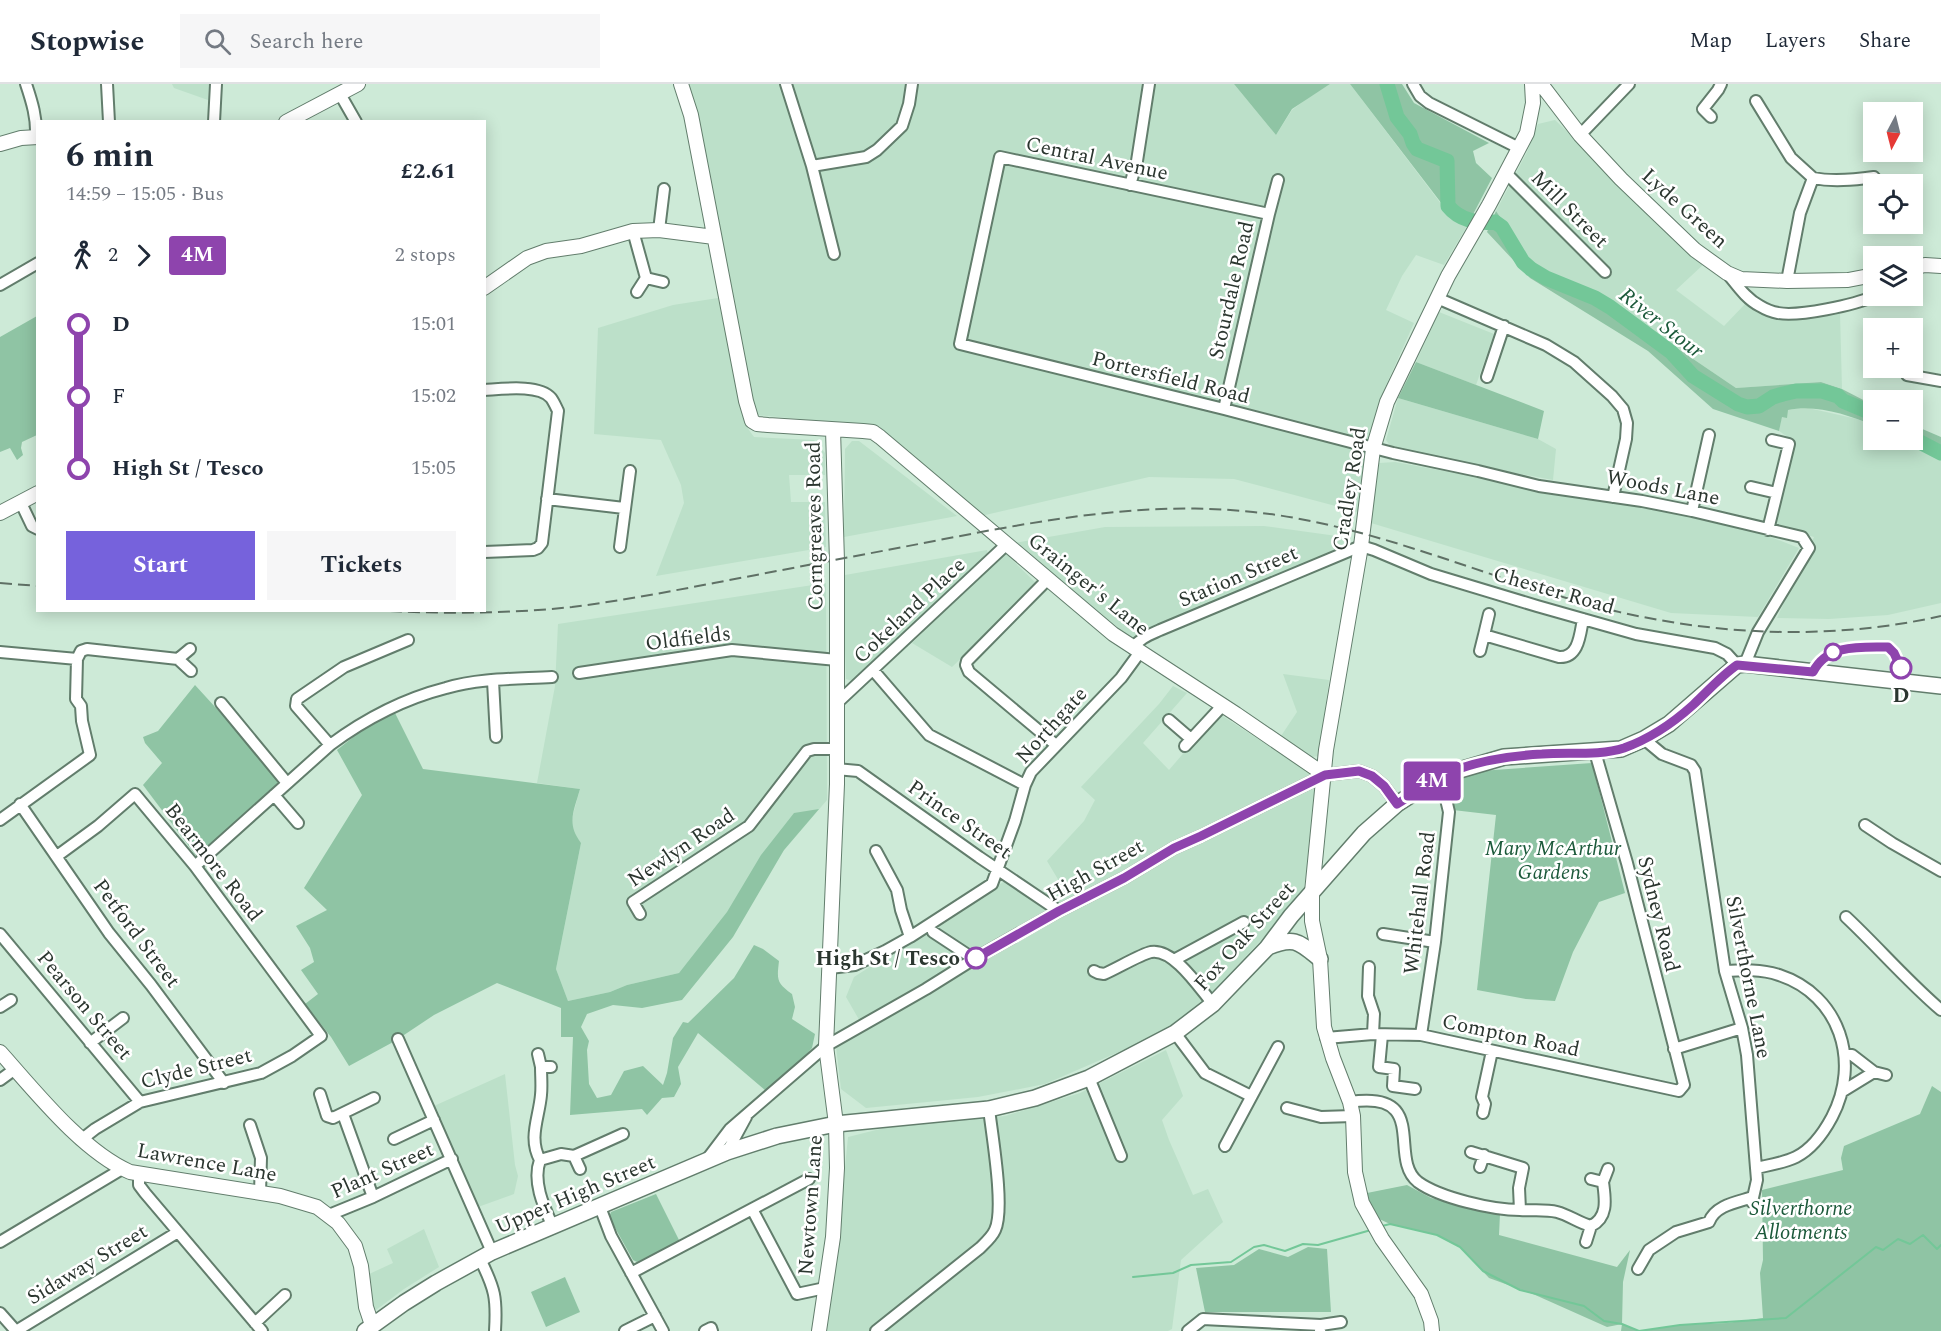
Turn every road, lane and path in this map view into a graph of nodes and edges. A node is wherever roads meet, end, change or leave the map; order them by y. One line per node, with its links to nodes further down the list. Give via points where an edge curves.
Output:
1 (26, 84): 19 (street)
2 (107, 84): 20 (street)
3 (216, 84): 21 (street)
4 (358, 84): 14 (street)
5 (681, 84): 38 (street, Corngreaves Road, via 691,115)
6 (786, 84): 28 (street)
7 (912, 84): 28 (street, via 902,126 871,155)
8 (1149, 84): 33 (street)
9 (1413, 84): 27 (street, via 1429,103)
10 (1532, 84): 16 (street, Cradley Road)
11 (1541, 84): 17 (street, Lyde Green)
12 (1629, 84): 24 (street)
13 (1721, 84): 18 (street, via 1699,106)
14 (340, 94): 22 (street); 23 (street)
15 (1756, 101): 30 (street, via 1791,158)
16 (1533, 103): 17 (street, Lyde Green); 27 (street, Cradley Road, via 1527,133)
17 (1565, 116): 24 (street, Lyde Green)
18 (1712, 117)
19 (36, 120)
20 (109, 120)
21 (214, 120)
22 (290, 120)
23 (355, 120)
24 (1580, 135): 44 (street, Lyde Green, via 1695,250)
25 (36, 137): 26 (street)
26 (0, 144)
27 (1519, 148): 29 (street, Cradley Road)
28 (812, 166): 39 (street)
29 (1506, 173): 43 (street, Mill Street); 52 (street, Cradley Road)
30 (1813, 178): 31 (street); 47 (street, via 1800,213)
31 (1863, 178)
32 (1278, 180): 35 (street, Stourdale Road)
33 (1130, 185): 35 (street, Central Avenue); 55 (street, Central Avenue, via 1000,157)
34 (664, 189): 36 (street)
35 (1269, 214): 60 (street, Stourdale Road)
36 (659, 230): 37 (street); 38 (street)
37 (633, 231): 46 (street); 50 (street, via 581,246 537,253)
38 (714, 237): 61 (street, Corngreaves Road, via 752,421)
39 (834, 254)
40 (36, 264): 49 (street)
41 (1923, 265): 42 (street)
42 (1941, 266)
43 (1605, 272)
44 (1727, 273): 47 (street, Lyde Green, via 1742,279); 53 (street, via 1742,292 1777,313 1841,307)
45 (1863, 277): 47 (street, Lyde Green)
46 (646, 278): 48 (street); 51 (street)
47 (1787, 281)
48 (663, 282)
49 (0, 285)
50 (486, 287)
51 (637, 292)
52 (1437, 298): 54 (street); 64 (street, Cradley Road, via 1388,402)
53 (1863, 300)
54 (1504, 326): 56 (street); 69 (street, via 1574,362 1623,409 1626,439)
55 (960, 344): 60 (street, Portersfield Road)
56 (1487, 377)
57 (1923, 378): 58 (street)
58 (1941, 381)
59 (486, 390): 70 (street, via 531,389 551,398 558,411)
60 (1224, 409): 64 (street, Portersfield Road)
61 (833, 430): 77 (street, Grainger's Lane, via 873,432); 92 (street, Corngreaves Road)
62 (1709, 435): 73 (street)
63 (1772, 440): 67 (street, via 1789,444)
64 (1373, 449): 69 (street, Woods Lane, via 1539,486); 78 (street, Cradley Road)
65 (630, 471): 72 (street)
66 (1751, 487): 67 (street)
67 (1777, 493): 76 (street)
68 (36, 494): 71 (street)
69 (1613, 496): 73 (street, Woods Lane)
70 (547, 499): 72 (street); 80 (street, via 542,543 538,548)
71 (21, 503): 74 (street); 75 (street)
72 (624, 508): 79 (street)
73 (1692, 511): 76 (street, Woods Lane)
74 (0, 513)
75 (36, 528)
76 (1768, 530): 93 (street, Woods Lane, via 1802,537 1809,548)
77 (1007, 544): 81 (street, Grainger's Lane); 94 (street, Cokeland Place)
78 (1361, 546): 83 (street, Chester Road, via 1431,574); 87 (street, Station Street, via 1160,630 1137,642); 111 (street, Cradley Road)
79 (620, 547)
80 (486, 552)
81 (1048, 579): 87 (street, Grainger's Lane); 107 (street, via 966,665 969,672)
82 (1489, 614): 84 (street)
83 (1583, 619): 84 (street, via 1577,646 1565,658); 93 (street, Chester Road, via 1636,634 1714,648)
84 (1484, 635): 88 (street)
85 (408, 640): 106 (street, via 344,667 297,699 296,705)
86 (190, 649): 91 (street)
87 (1137, 650): 102 (street, Grainger's Lane); 107 (street, Northgate, via 1121,678)
88 (1480, 651)
89 (0, 652): 90 (street)
90 (77, 659): 91 (street, via 81,651 87,650); 116 (street, via 76,699 81,706 90,755)
91 (178, 659): 95 (street)
92 (837, 660): 96 (street, Oldfields, via 732,650); 101 (street, Corngreaves Road)
93 (1741, 664): 99 (main road); 105 (main road, Fox Oak Street, via 1670,724)
94 (873, 670): 101 (street, Cokeland Place); 114 (street, via 929,735)
95 (191, 671)
96 (579, 673)
97 (552, 677): 98 (street)
98 (493, 681): 104 (street); 106 (street, via 446,687 392,706)
99 (1941, 686)
100 (221, 703): 113 (street)
101 (837, 703): 108 (street, Corngreaves Road)
102 (1222, 705): 103 (street, via 1188,742); 111 (street, Grainger's Lane)
103 (1169, 720)
104 (496, 737)
105 (1644, 739): 109 (main road, Fox Oak Street, via 1621,749); 143 (street, Silverthorne Lane, via 1662,754 1691,765 1695,771)
106 (330, 745): 113 (street)
107 (1056, 745): 114 (street, Northgate, via 1031,772)
108 (836, 749): 110 (street, Corngreaves Road); 128 (street, Newlyn Road, via 807,751 749,826 633,902)
109 (1595, 752): 112 (main road, Fox Oak Street, via 1504,757); 159 (street, Sydney Road)
110 (836, 769): 124 (street, Prince Street, via 858,771); 141 (street, Corngreaves Road)
111 (1325, 775): 117 (street, High Street, via 1359,771 1372,776); 126 (street, Cradley Road); 127 (street, High Street, via 1174,848)
112 (1440, 777): 117 (main road, Fox Oak Street); 135 (street, Whitehall Road, via 1449,812)
113 (287, 783): 115 (street)
114 (1025, 785): 124 (street, Northgate)
115 (274, 795): 119 (street); 123 (street)
116 (20, 804): 118 (street); 122 (street, Petford Street)
117 (1397, 804): 126 (main road, Fox Oak Street, via 1364,833)
118 (0, 820)
119 (298, 822)
120 (1865, 825): 125 (street)
121 (876, 851): 134 (street, via 897,890)
122 (57, 856): 123 (street, Bearmore Road, via 135,794); 169 (street, Petford Street)
123 (195, 866): 153 (street, Bearmore Road)
124 (996, 869): 127 (street, Prince Street); 134 (street, Northgate, via 992,884)
125 (1941, 871)
126 (1312, 892): 136 (main road, Fox Oak Street); 138 (street, Cradley Road, via 1312,921)
127 (1059, 911): 137 (street, High Street)
128 (640, 914)
129 (1846, 917): 147 (street)
130 (1244, 922): 139 (street)
131 (933, 932): 137 (street)
132 (0, 933): 156 (street, Pearson Street)
133 (1383, 934): 135 (street)
134 (910, 937): 141 (street, Northgate, via 855,965)
135 (1435, 942): 152 (street, Whitehall Road)
136 (1267, 948): 138 (main road, via 1293,940); 145 (main road, Fox Oak Street)
137 (974, 959): 157 (street, High Street)
138 (1320, 959): 154 (street, Cradley Road)
139 (1174, 960): 142 (street, via 1152,952 1104,974); 145 (street)
140 (1369, 967): 151 (street, via 1368,996)
141 (830, 968): 157 (street, Corngreaves Road)
142 (1094, 971)
143 (1725, 971): 149 (street, Silverthorne Lane); 162 (street, via 1777,974 1805,987 1830,1012)
144 (10, 1000): 146 (street)
145 (1213, 1005): 150 (main road, Fox Oak Street)
146 (0, 1007)
147 (1941, 1010)
148 (123, 1018): 156 (street)
149 (1743, 1028): 159 (street); 199 (street, Silverthorne Lane)
150 (1175, 1033): 167 (main road, Fox Oak Street); 174 (street, via 1205,1073)
151 (1378, 1035): 152 (street, Compton Road); 154 (street, Compton Road); 171 (street, via 1375,1066 1394,1069 1393,1086)
152 (1421, 1035): 160 (street, Compton Road)
153 (321, 1036): 169 (street, Clyde Street, via 261,1073)
154 (1326, 1038): 179 (street, Cradley Road)
155 (398, 1039): 182 (street, Plant Street)
156 (90, 1042): 176 (street, Pearson Street)
157 (826, 1046): 183 (street, Newtown Lane); 189 (street, via 746,1118); 195 (street, Upper High Street, via 730,1129)
158 (1278, 1047): 174 (street)
159 (1674, 1049): 170 (street, Sydney Road)
160 (1492, 1051): 170 (street, Compton Road, via 1679,1091); 180 (street, via 1482,1097)
161 (0, 1053): 164 (street, Lawrence Lane)
162 (1845, 1053): 165 (street); 172 (street)
163 (538, 1054): 196 (street, via 546,1067 534,1129)
164 (15, 1069): 168 (street); 187 (street, Lawrence Lane)
165 (1874, 1072): 166 (street); 172 (street)
166 (1886, 1075)
167 (1089, 1077): 178 (main road, Fox Oak Street, via 1035,1098); 193 (street)
168 (0, 1080)
169 (224, 1083): 176 (street, Clyde Street)
170 (1684, 1085)
171 (1415, 1089)
172 (1843, 1092): 199 (street, via 1826,1128 1803,1152)
173 (320, 1094): 181 (street, via 327,1116)
174 (1251, 1096): 188 (street)
175 (374, 1098): 181 (street)
176 (140, 1102): 187 (street, Clyde Street)
177 (1287, 1108): 179 (street, via 1321,1117)
178 (989, 1109): 183 (main road, Fox Oak Street); 237 (street, via 999,1203 994,1232 980,1248)
179 (1351, 1109): 210 (street, via 1370,1099 1395,1110 1404,1132 1409,1171 1424,1185 1476,1205); 226 (street, Cradley Road, via 1355,1172 1362,1203 1421,1294)
180 (1483, 1113)
181 (343, 1114): 207 (street)
182 (434, 1120): 186 (street, Plant Street); 194 (street, Plant Street)
183 (836, 1124): 189 (main road, Upper High Street); 220 (street, Newtown Lane, via 833,1237)
184 (238, 1129): 206 (street, via 252,1124 261,1158)
185 (623, 1134): 192 (street)
186 (394, 1138)
187 (81, 1140): 198 (street, Lawrence Lane)
188 (1225, 1146)
189 (727, 1152): 195 (main road, Upper High Street)
190 (1471, 1152): 191 (street)
191 (1484, 1155): 197 (street); 210 (street, via 1528,1169 1519,1188)
192 (574, 1156): 196 (street, via 561,1154); 200 (street)
193 (1121, 1156)
194 (452, 1159): 207 (street, Plant Street); 217 (street, Plant Street)
195 (707, 1159): 208 (main road, Upper High Street)
196 (540, 1160): 213 (street, via 537,1177 541,1199)
197 (1480, 1167)
198 (122, 1168): 202 (street, Lawrence Lane); 215 (street)
199 (1756, 1168): 218 (street, Silverthorne Lane, via 1752,1199 1720,1209 1709,1222 1676,1232 1649,1250)
200 (580, 1169)
201 (1608, 1169): 205 (street)
202 (139, 1173): 206 (street, Lawrence Lane); 214 (street, via 139,1185)
203 (809, 1179): 209 (street)
204 (1591, 1179): 205 (street)
205 (1603, 1182): 212 (street, via 1605,1206 1600,1220)
206 (260, 1193): 211 (street, Lawrence Lane, via 291,1198)
207 (373, 1197): 211 (street, Plant Street)
208 (600, 1207): 213 (main road, Upper High Street); 219 (street)
209 (752, 1209): 219 (street); 220 (street, via 797,1294)
210 (1520, 1210): 212 (street, via 1556,1212)
211 (329, 1215): 228 (street, Lawrence Lane, via 355,1246)
212 (1591, 1226): 216 (street)
213 (553, 1227): 217 (main road, Upper High Street)
214 (178, 1232): 227 (street); 230 (street, Sidaway Street)
215 (0, 1242)
216 (1586, 1242)
217 (486, 1256): 228 (main road, Upper High Street); 231 (street, Plant Street, via 497,1303)
218 (1638, 1269)
219 (631, 1273): 223 (street)
220 (825, 1288): 236 (street, Newtown Lane)
221 (285, 1295): 227 (street)
222 (0, 1313): 230 (street)
223 (655, 1316): 232 (street); 233 (street)
224 (1341, 1322): 229 (street)
225 (1252, 1326): 229 (street); 238 (street, via 1203,1319)
226 (1432, 1326)
227 (258, 1327)
228 (368, 1328)
229 (1320, 1328)
230 (16, 1331)
231 (495, 1331)
232 (625, 1331)
233 (663, 1331)
234 (705, 1331): 235 (street)
235 (712, 1331)
236 (819, 1331)
237 (876, 1331)
238 (1188, 1331)

